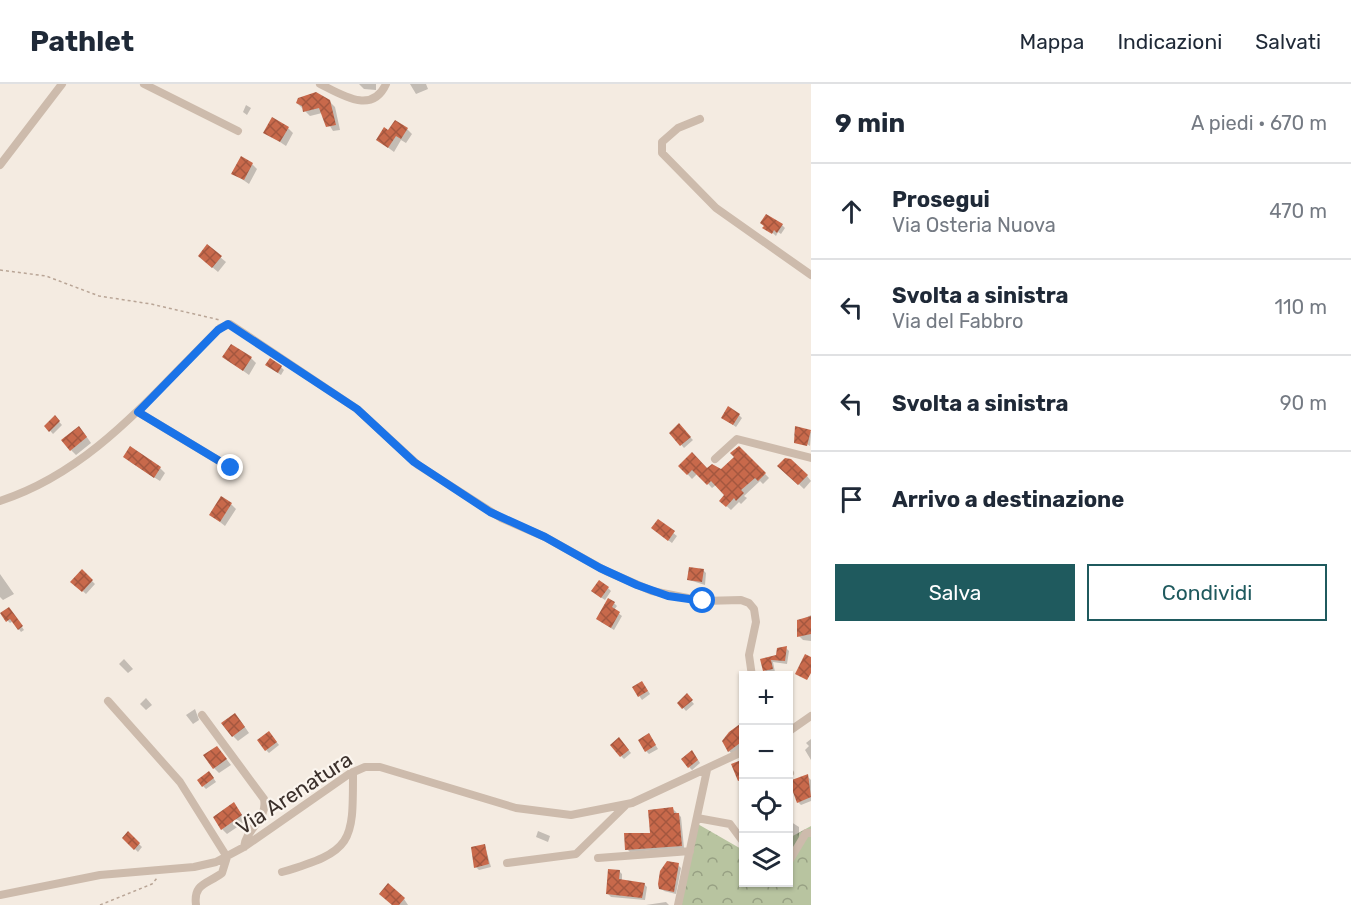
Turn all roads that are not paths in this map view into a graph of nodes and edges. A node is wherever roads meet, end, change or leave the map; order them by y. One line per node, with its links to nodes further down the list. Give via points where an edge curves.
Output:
1 (62, 84): 7 (street)
2 (144, 84): 6 (street)
3 (320, 84): 4 (street, via 364,101 377,97)
4 (386, 84)
5 (700, 119): 8 (street, via 675,130 662,142 662,153 716,208)
6 (238, 131)
7 (0, 165)
8 (811, 274)
9 (138, 412): 12 (street); 13 (street, via 74,466); 14 (street, via 225,324 235,326 357,409 414,462 501,518 652,591 703,601 749,603 756,618 749,655)
10 (811, 458): 11 (street, via 736,439)
11 (715, 459)
12 (231, 468)
13 (0, 501)
14 (751, 671)
15 (108, 701): 29 (street, via 180,782)
16 (202, 715): 26 (street, via 264,799 263,813 246,836)
17 (811, 716): 18 (street)
18 (793, 729)
19 (739, 754): 20 (street, Via Arenatura)
20 (707, 770): 22 (street, Via Arenatura); 23 (street)
21 (353, 772): 22 (street, Via Arenatura, via 369,766 384,768 546,814 571,815); 26 (street, Via Arenatura); 32 (street, via 348,838 322,857)
22 (627, 805): 31 (street, via 576,854)
23 (697, 818): 25 (street, via 730,824); 27 (street)
24 (811, 833): 28 (street, via 806,833)
25 (739, 836)
26 (244, 847): 29 (street, Via Arenatura)
27 (690, 851): 30 (street); 35 (street)
28 (793, 856)
29 (227, 857): 33 (street, Via Arenatura, via 202,866 100,875); 34 (street, via 222,873 198,887)
30 (598, 858)
31 (507, 863)
32 (282, 872)
33 (0, 895)
34 (196, 905)
35 (678, 905)

